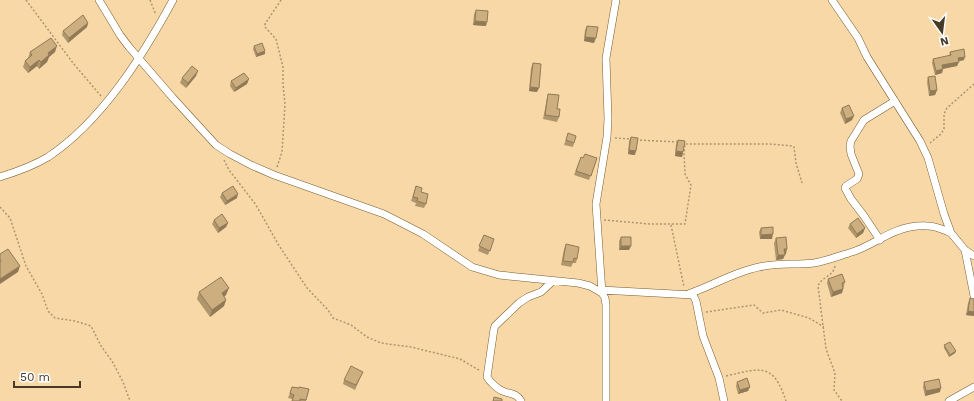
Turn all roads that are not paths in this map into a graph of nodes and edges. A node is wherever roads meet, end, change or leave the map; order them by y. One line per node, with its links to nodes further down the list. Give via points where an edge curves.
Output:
1 (99, 0): 5 (street, via 120,36)
2 (173, 0): 5 (street)
3 (616, 0): 13 (street, via 606,58 607,137 596,218)
4 (832, 0): 6 (street)
5 (138, 58): 7 (street, via 116,91 66,143 34,164); 12 (street, via 216,145 251,165 384,214 423,234 472,267 499,275)
6 (895, 101): 8 (street, via 924,148); 9 (street, via 864,120 850,146 859,174 846,188)
7 (0, 178)
8 (951, 233): 9 (street, via 929,225 908,227); 10 (street)
9 (880, 240): 14 (street, via 857,251 815,263 759,267)
10 (965, 250): 11 (street); 15 (street)
11 (974, 256)
12 (553, 281): 13 (street, via 578,283); 17 (street, via 541,292 520,303 495,326 492,336 487,377 501,390 513,393)
13 (602, 291): 14 (street); 18 (street, via 606,305)
14 (688, 294): 19 (street, via 694,298 704,340 719,378)
15 (974, 296)
16 (974, 387): 20 (street)
17 (521, 401)
18 (606, 401)
19 (724, 401)
20 (949, 401)

